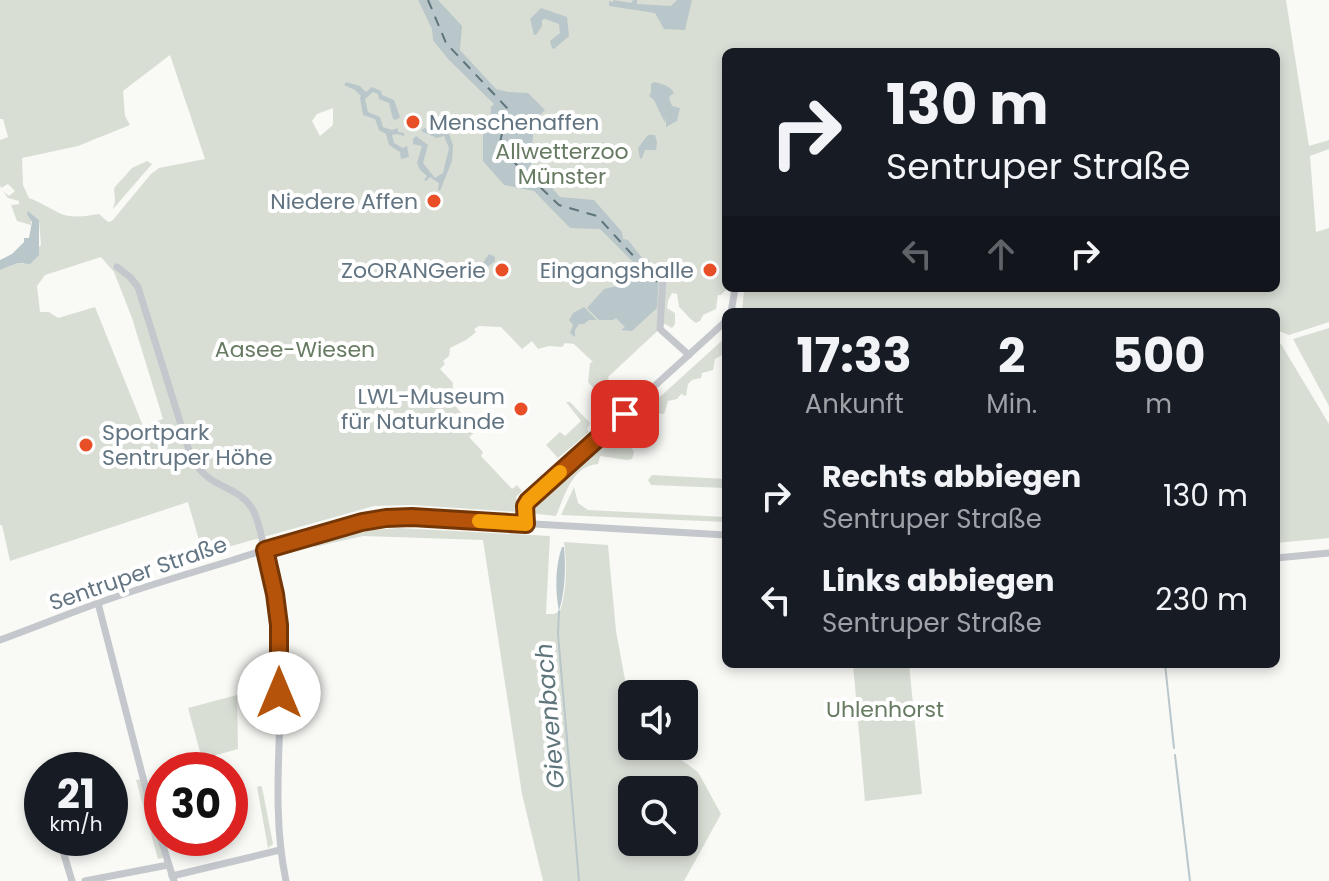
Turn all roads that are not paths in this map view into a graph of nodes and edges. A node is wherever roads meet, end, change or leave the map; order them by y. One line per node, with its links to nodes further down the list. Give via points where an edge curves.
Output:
1 (117, 267): 7 (street, via 138,287 192,460 211,480 248,503)
2 (663, 276): 4 (street, via 660,329)
3 (722, 325): 4 (street)
4 (689, 355): 5 (street, via 528,501)
5 (526, 524): 6 (street, Sentruper Straße); 7 (street, Sentruper Straße, via 386,518)
6 (722, 535)
7 (265, 550): 10 (street, Sentruper Straße); 12 (street, via 280,640)
8 (1329, 553): 9 (street)
9 (1280, 558)
10 (98, 603): 11 (street, Sentruper Straße); 14 (street)
11 (0, 640)
12 (280, 850): 15 (street); 18 (street)
13 (64, 856): 16 (street)
14 (168, 865): 15 (street); 17 (street)
15 (173, 878)
16 (72, 881)
17 (85, 881)
18 (286, 881)

